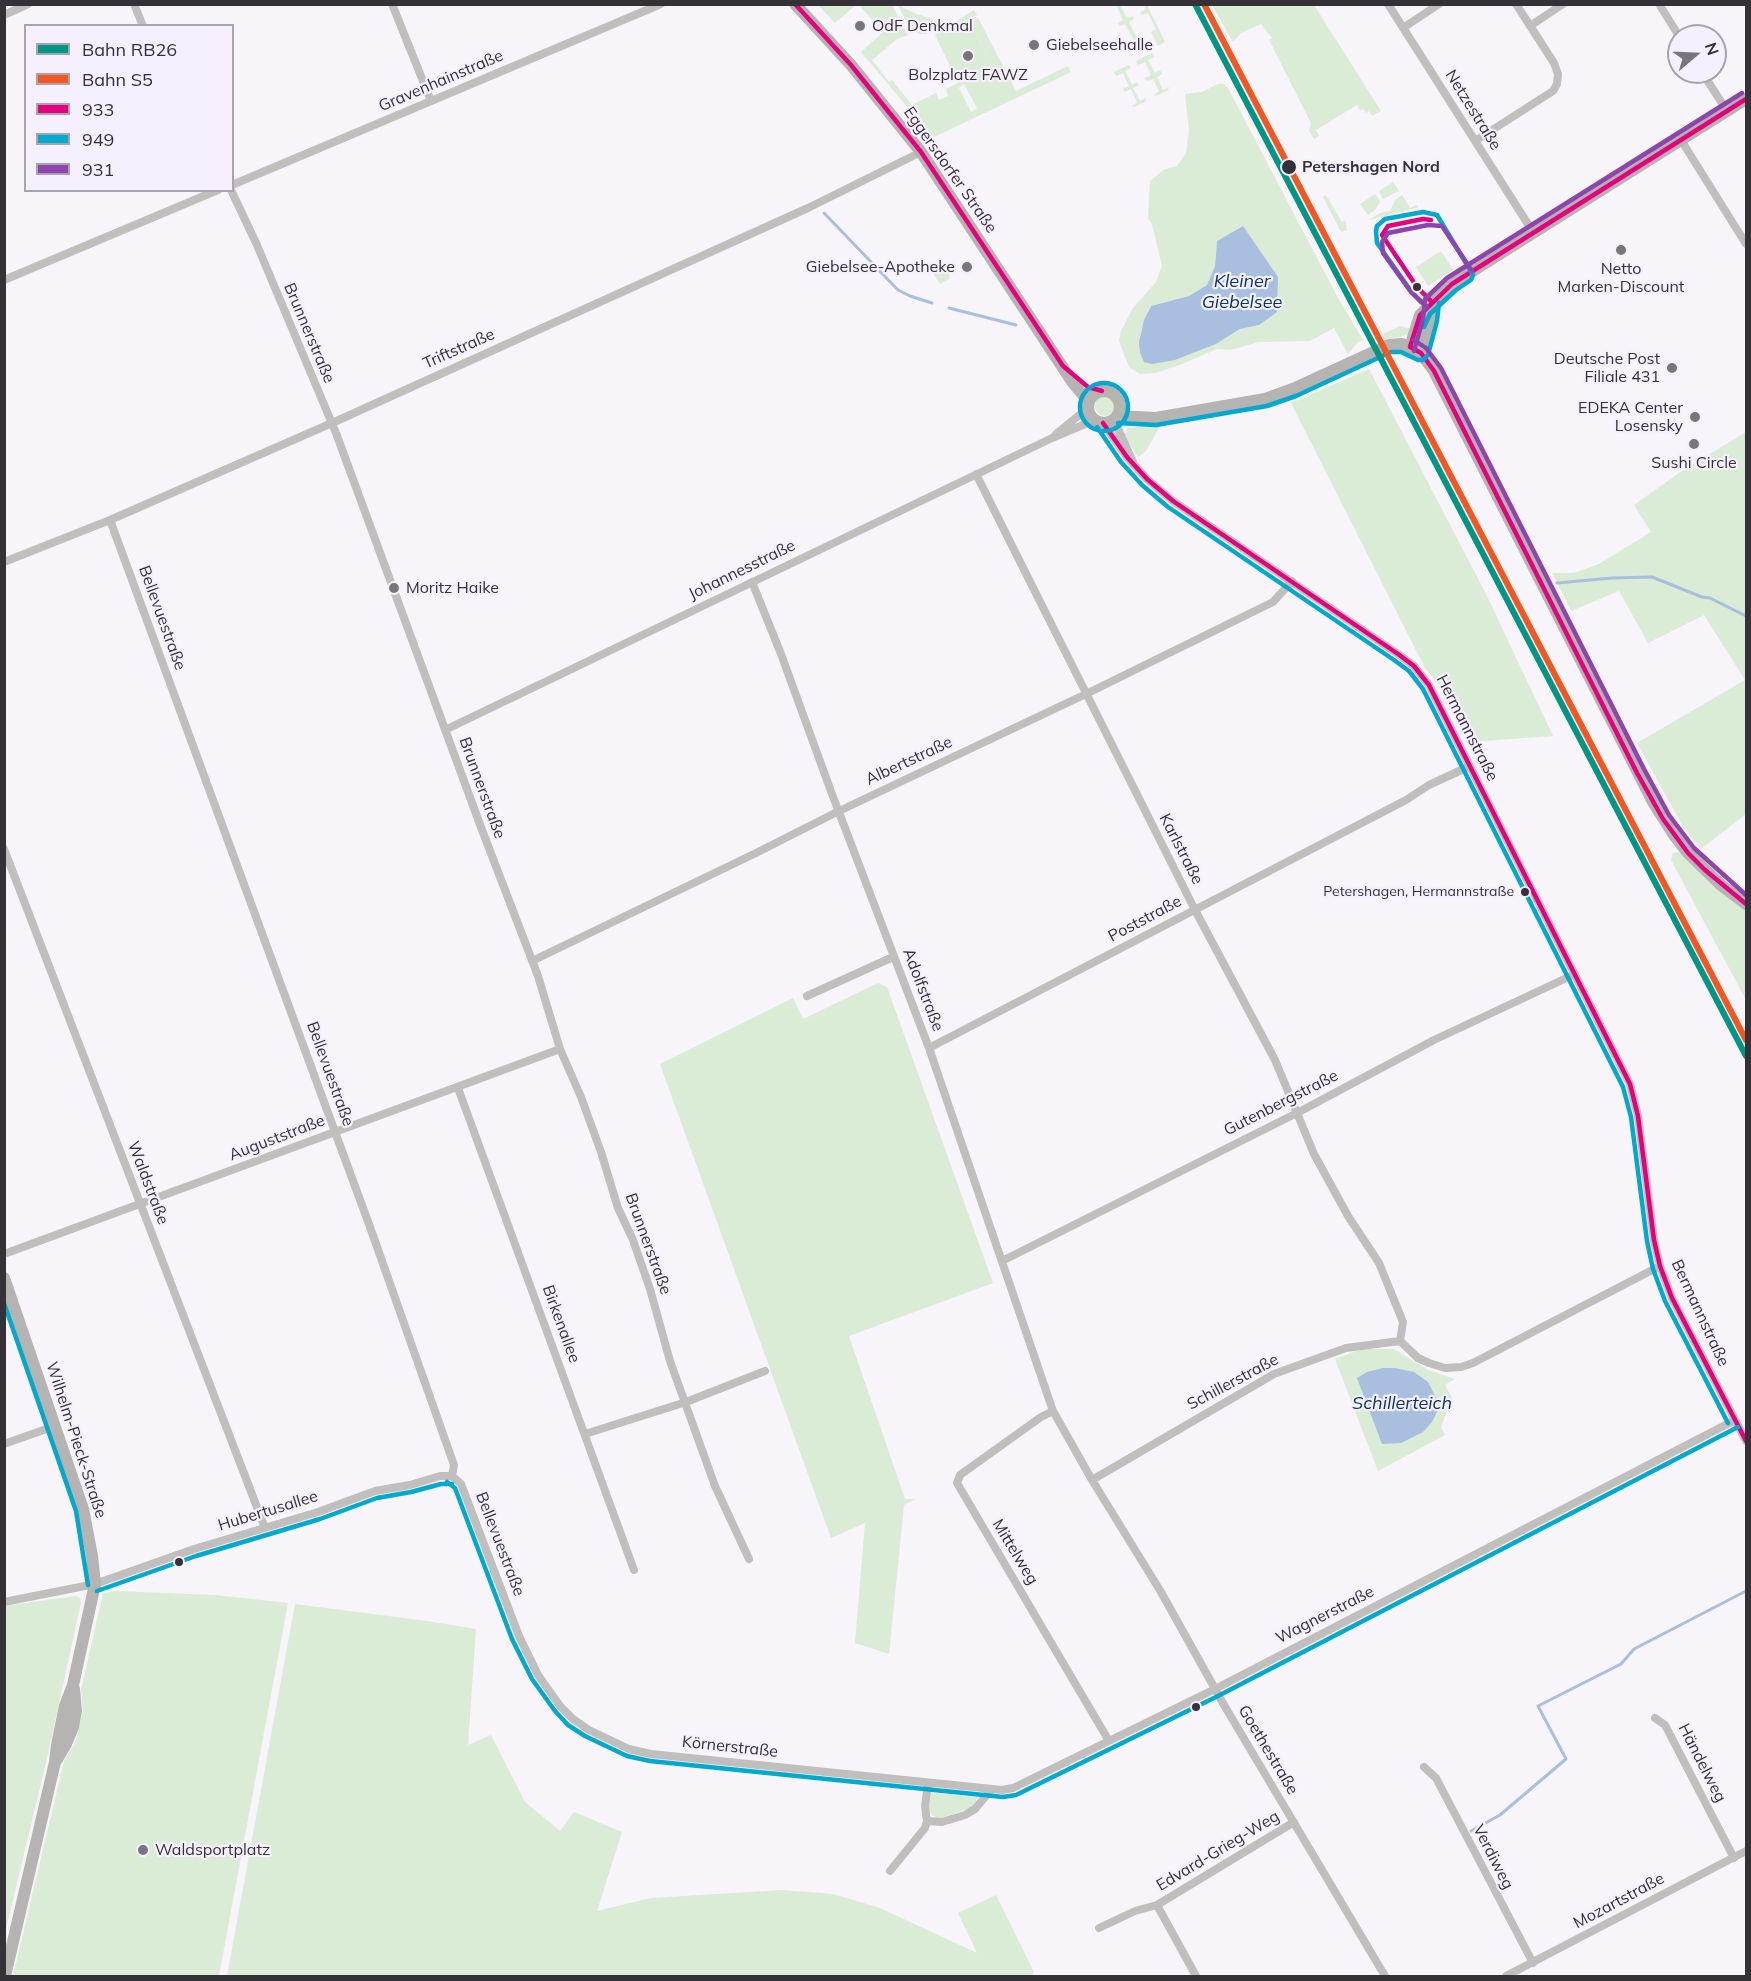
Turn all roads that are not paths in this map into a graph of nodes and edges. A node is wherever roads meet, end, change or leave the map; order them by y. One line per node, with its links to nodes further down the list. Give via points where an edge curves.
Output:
1 (28, 4): 11 (street)
2 (134, 4): 12 (street)
3 (392, 4): 18 (street)
4 (661, 4): 18 (street, Gravenhainstraße)
5 (795, 4): 22 (street, Eggersdorfer Straße, via 851,65)
6 (1388, 4): 15 (street, Netzestraße)
7 (1438, 4): 15 (street)
8 (1516, 4): 14 (street)
9 (1563, 4): 14 (street)
10 (1659, 4): 13 (street)
11 (4, 15)
12 (142, 24)
13 (1672, 24)
14 (1530, 26): 21 (street, via 1554,63 1557,84 1553,91)
15 (1403, 27): 21 (street, Netzestraße)
16 (1710, 84): 19 (street)
17 (1746, 99): 19 (street)
18 (431, 101): 23 (street, Gravenhainstraße)
19 (1727, 111): 20 (street)
20 (1681, 140): 26 (street); 27 (street)
21 (1475, 141): 26 (street, Netzestraße)
22 (921, 153): 32 (street, Eggersdorfer Straße); 38 (street, Triftstraße)
23 (234, 183)
24 (213, 192): 28 (street)
25 (232, 192): 38 (street, Brunnerstraße)
26 (1533, 232): 29 (street, via 1452,284)
27 (1746, 244)
28 (4, 280)
29 (1432, 302): 30 (street, via 1420,315); 31 (street)
30 (1410, 346): 31 (street); 36 (street, via 1383,346 1265,399)
31 (1421, 353): 50 (street, via 1434,371 1653,802 1688,853)
32 (1063, 366): 33 (street, Eggersdorfer Straße, via 1088,387); 35 (street, Eggersdorfer Straße)
33 (1102, 391): 34 (street, via 1113,393); 35 (street, via 1092,396)
34 (1120, 402): 36 (street, via 1145,411); 37 (street, via 1120,409)
35 (1088, 405): 37 (street, via 1090,415); 39 (street, Johannesstraße)
36 (1175, 414): 37 (street)
37 (1108, 420): 39 (street, Johannesstraße); 43 (street, Hermannstraße, via 1119,448 1147,479 1173,501)
38 (332, 423): 41 (street, Triftstraße); 46 (street, Brunnerstraße)
39 (1052, 438): 40 (street, Johannesstraße)
40 (976, 474): 44 (street, Johannesstraße); 45 (street, Karlstraße)
41 (110, 520): 42 (street, Triftstraße); 61 (street, Bellevuestraße)
42 (4, 562)
43 (1293, 581): 45 (street, Albertstraße, via 1273,602); 47 (street, Hermannstraße, via 1414,666 1429,685)
44 (752, 582): 46 (street, Johannesstraße); 48 (street, Adolfstraße)
45 (1086, 694): 48 (street, Albertstraße); 51 (street, Karlstraße)
46 (445, 730): 53 (street, Brunnerstraße)
47 (1470, 766): 51 (street, Poststraße); 54 (street, Hermannstraße)
48 (839, 811): 52 (street, Adolfstraße); 53 (street, Albertstraße)
49 (4, 849): 62 (street, Waldstraße)
50 (1746, 904)
51 (1195, 910): 56 (street, Poststraße); 60 (street, Karlstraße, via 1275,1060)
52 (893, 957): 55 (street); 56 (street, Adolfstraße)
53 (532, 961): 57 (street, Brunnerstraße)
54 (1575, 974): 58 (street, Hermannstraße); 60 (street, Gutenbergstraße, via 1434,1040)
55 (807, 996)
56 (929, 1048): 64 (street, Adolfstraße)
57 (561, 1049): 59 (street, Auguststraße); 69 (street, Brunnerstraße, via 633,1240)
58 (1630, 1084): 65 (street, Bermannstraße)
59 (458, 1088): 61 (street, Auguststraße); 73 (street, Birkenallee)
60 (1297, 1113): 64 (street, Gutenbergstraße); 67 (street, Karlstraße, via 1314,1154 1379,1263 1403,1322)
61 (335, 1132): 62 (street, Auguststraße); 76 (street, Bellevuestraße, via 454,1465)
62 (140, 1205): 63 (street, Auguststraße); 78 (street, Waldstraße)
63 (4, 1254)
64 (1002, 1261): 70 (street, Adolfstraße)
65 (1660, 1266): 67 (street, via 1461,1367 1429,1363); 71 (street, Bermannstraße, via 1672,1298)
66 (4, 1278): 72 (street, Wilhelm-Pieck-Straße)
67 (1400, 1341): 77 (street, Schillerstraße, via 1361,1344 1274,1374)
68 (765, 1371): 69 (street)
69 (686, 1402): 73 (street); 79 (street, Brunnerstraße, via 715,1486)
70 (1053, 1412): 77 (street, Goethestraße); 86 (street, Mittelweg, via 960,1475 957,1484)
71 (1736, 1420): 74 (street, Bermannstraße); 84 (street, Wagnerstraße)
72 (55, 1426): 75 (street); 81 (street, Wilhelm-Pieck-Straße, via 88,1532)
73 (585, 1434): 80 (street, Birkenallee)
74 (1746, 1441)
75 (4, 1444)
76 (452, 1476): 78 (street, Hubertusallee, via 375,1491); 83 (street, Bellevuestraße, via 461,1484)
77 (1092, 1480): 84 (street, Goethestraße)
78 (265, 1528): 81 (street, Hubertusallee)
79 (750, 1560)
80 (634, 1570)
81 (95, 1584): 82 (street, Hubertusallee); 98 (street, Wilhelm-Pieck-Straße)
82 (4, 1602)
83 (519, 1636): 88 (street, Körnerstraße, via 538,1675 560,1706 589,1730 629,1749)
84 (1215, 1689): 86 (street, Wagnerstraße); 91 (street, Goethestraße)
85 (1655, 1718): 93 (street, Händelweg, via 1665,1725)
86 (1109, 1741): 89 (street, Wagnerstraße, via 1013,1788)
87 (1424, 1767): 97 (street, Verdiweg, via 1436,1778)
88 (927, 1783): 89 (street, Körnerstraße); 90 (street)
89 (991, 1790): 90 (street, via 965,1815 942,1822)
90 (927, 1821): 94 (street)
91 (1294, 1822): 95 (street, Edvard-Grieg-Weg); 100 (street, Goethestraße)
92 (1746, 1851): 93 (street, Mozartstraße)
93 (1734, 1858): 97 (street, Mozartstraße)
94 (890, 1871)
95 (1157, 1905): 96 (street, Edvard-Grieg-Weg); 99 (street, Edvard-Grieg-Weg)
96 (1099, 1928)
97 (1533, 1963): 101 (street, Mozartstraße)
98 (5, 1977)
99 (1196, 1977)
100 (1385, 1977)
101 (1506, 1977)

